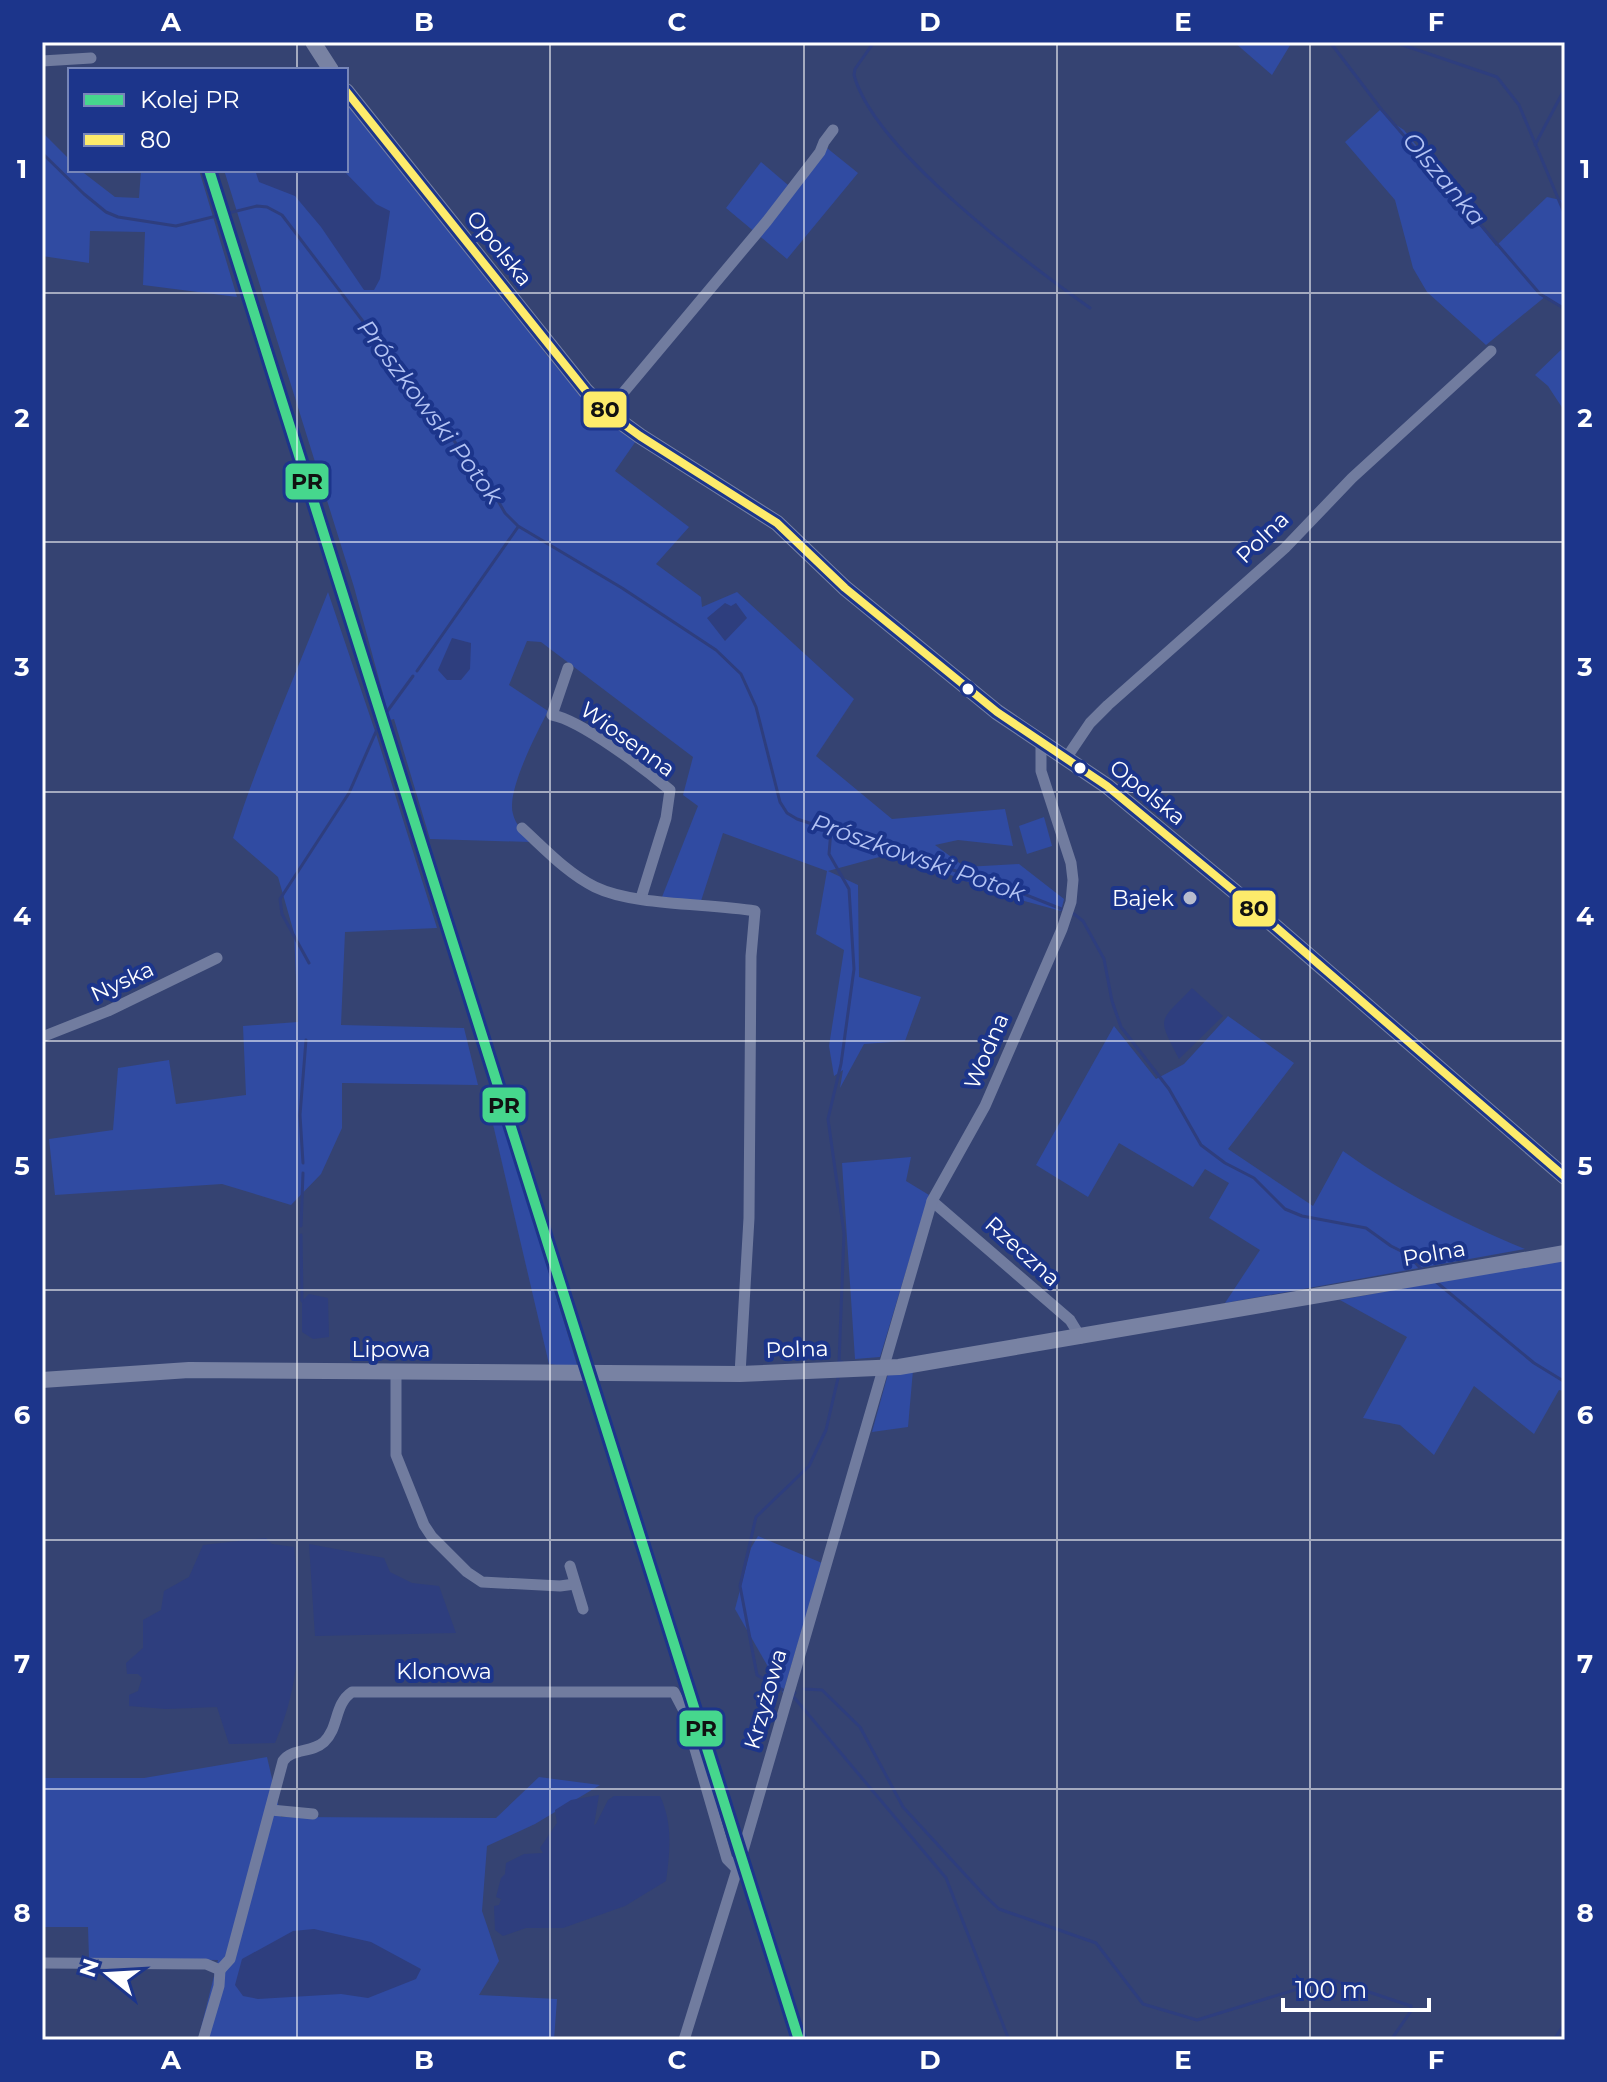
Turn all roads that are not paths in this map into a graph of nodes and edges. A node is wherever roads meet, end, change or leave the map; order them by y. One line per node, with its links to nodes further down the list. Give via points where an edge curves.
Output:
1 (313, 42): 4 (street)
2 (91, 58): 3 (street)
3 (42, 61)
4 (330, 68)
5 (348, 94): 8 (street, Opolska)
6 (833, 130): 8 (street, via 767,221)
7 (1491, 351): 11 (street, Polna, via 1383,448 1285,548 1108,705)
8 (607, 412): 10 (street, Opolska, via 777,523 845,588)
9 (568, 668): 13 (street, Wiosenna, via 552,715 598,739 670,790)
10 (1041, 743): 11 (street, Opolska); 17 (street, Wodna, via 1041,771 1071,863 1071,902 985,1106)
11 (1067, 757): 16 (street, Opolska, via 1203,864)
12 (522, 828): 13 (street, Polna, via 591,885)
13 (641, 898): 22 (street, Polna, via 755,911)
14 (217, 958): 15 (street, Nyska)
15 (42, 1037)
16 (1565, 1177)
17 (932, 1201): 19 (street, Rzeczna, via 1070,1320); 20 (street, Wodna)
18 (1565, 1253): 19 (street, Polna)
19 (1081, 1338): 20 (street, Polna)
20 (882, 1368): 22 (street, Polna); 29 (street, Krzyżowa)
21 (396, 1371): 22 (street, Lipowa); 23 (street, Lipowa, via 189,1370); 25 (street, via 396,1455 432,1537 482,1582)
22 (740, 1374)
23 (42, 1380)
24 (570, 1566): 25 (street)
25 (575, 1584): 26 (street)
26 (583, 1609)
27 (271, 1810): 28 (street); 29 (street, Klonowa, via 287,1756 323,1742 339,1706 352,1692 674,1692 727,1859); 31 (street, Klonowa, via 230,1959)
28 (313, 1814)
29 (736, 1868): 33 (street, Krzyżowa)
30 (42, 1963): 31 (street, via 206,1964)
31 (220, 1970): 32 (street, Klonowa)
32 (203, 2040)
33 (684, 2040)

